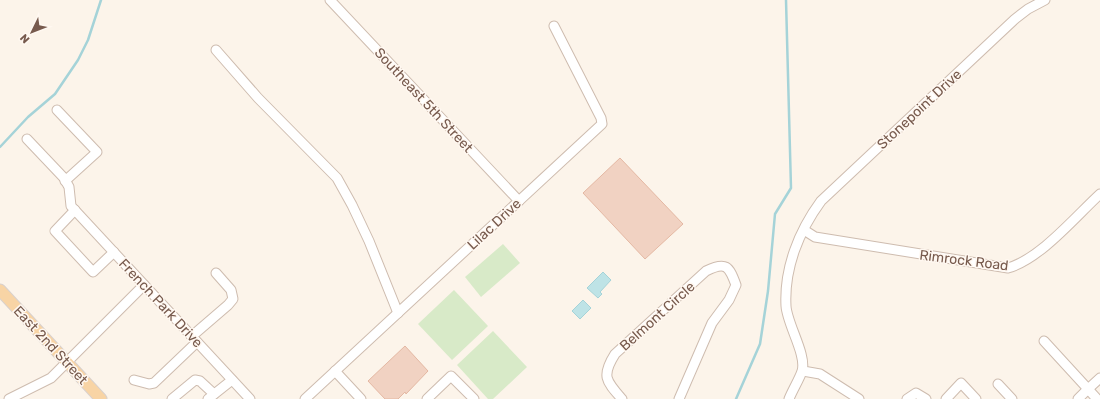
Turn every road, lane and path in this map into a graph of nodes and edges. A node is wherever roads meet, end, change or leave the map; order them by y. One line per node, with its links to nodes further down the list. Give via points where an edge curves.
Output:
1 (330, 0): 9 (street, Southeast 5th Street)
2 (1045, 0): 11 (street, Stonepoint Drive, via 1015,19 821,201)
3 (554, 26): 9 (street, Lilac Drive, via 602,124)
4 (216, 50): 16 (street, via 258,98 337,178 369,241)
5 (58, 110): 7 (street, via 97,152)
6 (27, 139): 7 (street)
7 (65, 181): 10 (street)
8 (1100, 194): 11 (street, Rimrock Road, via 1034,255 1019,265 1008,268 815,237)
9 (519, 201): 16 (street, Lilac Drive)
10 (73, 208): 12 (street, French Park Drive); 12 (street, via 55,231 93,272)
11 (804, 230): 21 (street, Stonepoint Drive, via 793,252 786,307)
12 (114, 252): 14 (street, French Park Drive)
13 (216, 273): 17 (street, via 231,290 234,299)
14 (144, 285): 17 (street, French Park Drive); 19 (street)
15 (0, 290): 19 (main road, East 2nd Street)
16 (398, 313): 20 (street, Lilac Drive)
17 (194, 339): 23 (street, via 154,383); 24 (street, French Park Drive)
18 (1044, 341): 26 (street)
19 (67, 362): 30 (street, via 51,378); 31 (main road, East 2nd Street)
20 (336, 371): 28 (street); 34 (street, Lilac Drive)
21 (803, 371): 38 (street); 39 (street, via 820,374)
22 (1100, 378): 26 (street)
23 (134, 380)
24 (232, 380): 27 (street); 33 (street, French Park Drive)
25 (998, 384): 44 (street)
26 (1088, 389): 45 (street); 46 (street)
27 (211, 397): 32 (street, via 200,381 195,380)
28 (356, 397)
29 (430, 398): 35 (street, via 451,376)
30 (9, 399)
31 (101, 399)
32 (172, 399)
33 (250, 399)
34 (305, 399)
35 (474, 399)
36 (622, 399): 37 (street, Belmont Circle, via 610,386 605,374 615,354 706,271 717,266 725,266 731,271 736,285 729,300 712,323)
37 (679, 399)
38 (789, 399)
39 (859, 399)
40 (907, 399): 41 (street, via 916,393)
41 (926, 399)
42 (946, 399): 43 (street, via 961,383)
43 (976, 399)
44 (1012, 399)
45 (1078, 399)
46 (1097, 399)

